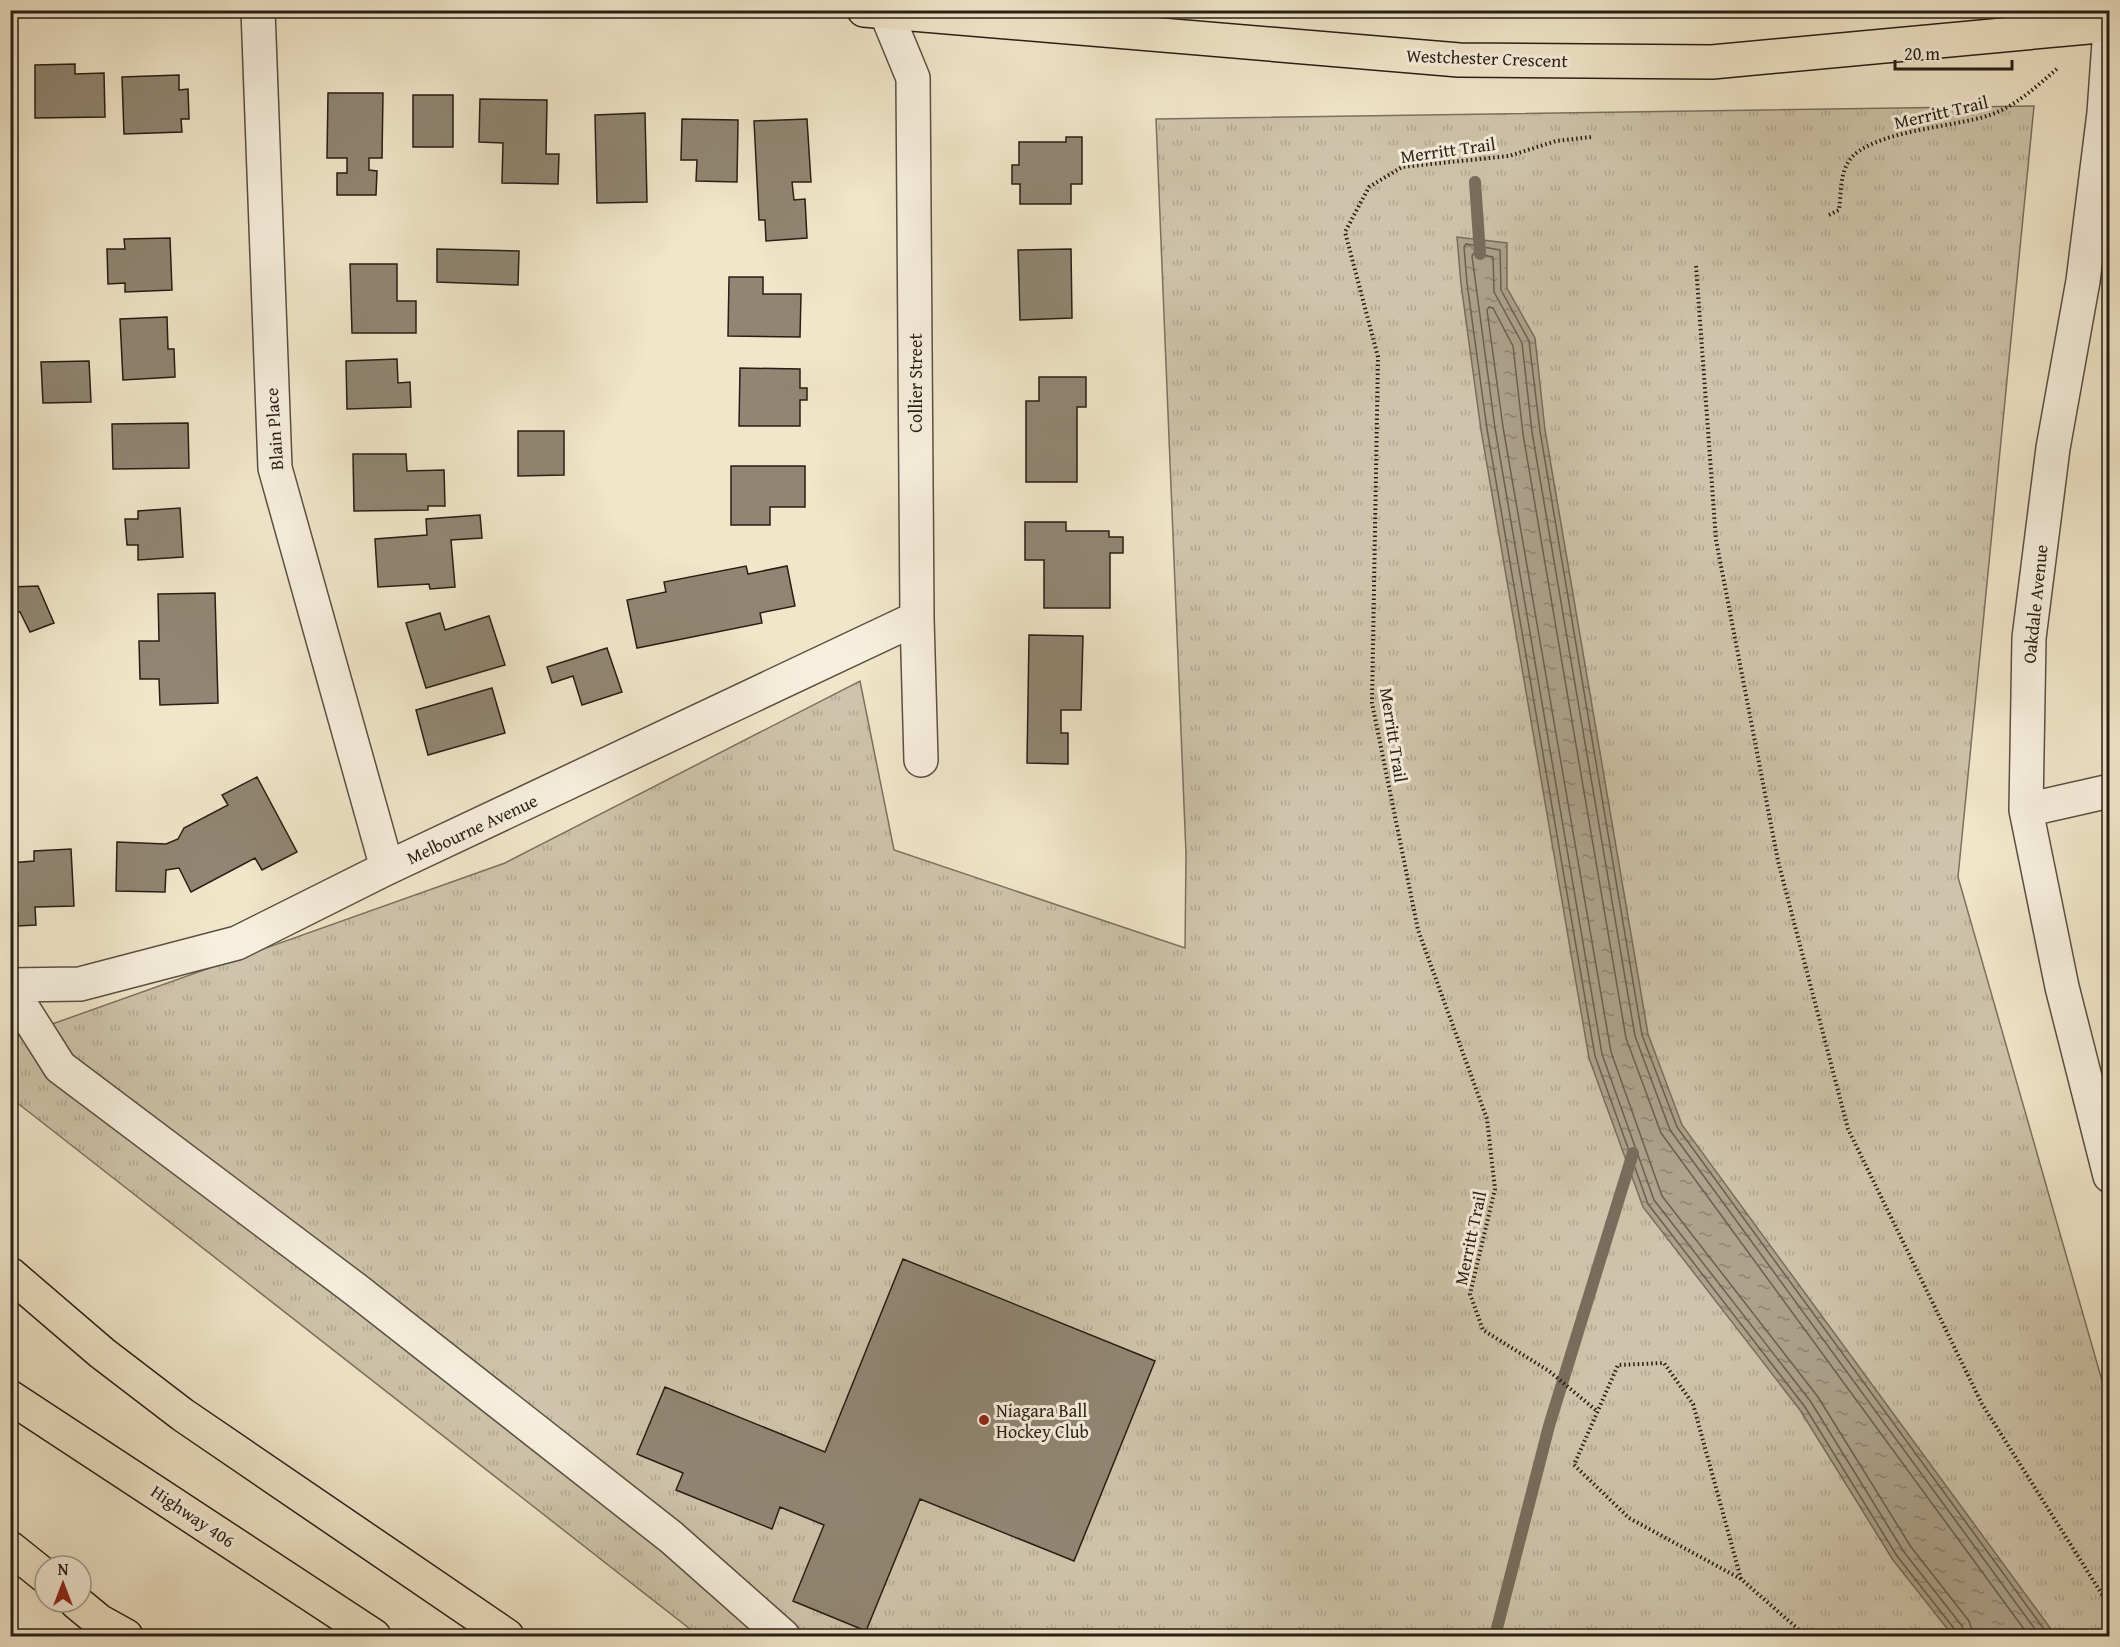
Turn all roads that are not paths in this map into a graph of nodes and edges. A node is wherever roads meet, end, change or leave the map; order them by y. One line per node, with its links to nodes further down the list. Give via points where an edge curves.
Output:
1 (258, 10): 9 (street, Blain Place, via 275,468)
2 (2107, 10): 4 (street, Oakdale Avenue)
3 (878, 11): 4 (main road, Westchester Crescent, via 1494,60 1712,62); 5 (street, Collier Street, via 913,78)
4 (2109, 26): 8 (street, Oakdale Avenue, via 2104,113 2084,281 2053,448 2029,638)
5 (917, 618): 6 (street, Collier Street); 9 (street, Melbourne Avenue)
6 (921, 760)
7 (2109, 791): 8 (street)
8 (2026, 810): 11 (street, Oakdale Avenue, via 2062,987)
9 (387, 868): 10 (street, Melbourne Avenue, via 237,943 80,984)
10 (10, 986): 20 (street, via 60,1067 355,1289 662,1530)
11 (2109, 1176)
12 (10, 1274): 19 (main road, via 102,1353 183,1415)
13 (10, 1397): 18 (main road, Highway 406)
14 (10, 1548): 15 (main road)
15 (33, 1566)
16 (10, 1571): 17 (main road)
17 (33, 1584)
18 (374, 1636)
19 (507, 1636)
20 (783, 1636)

